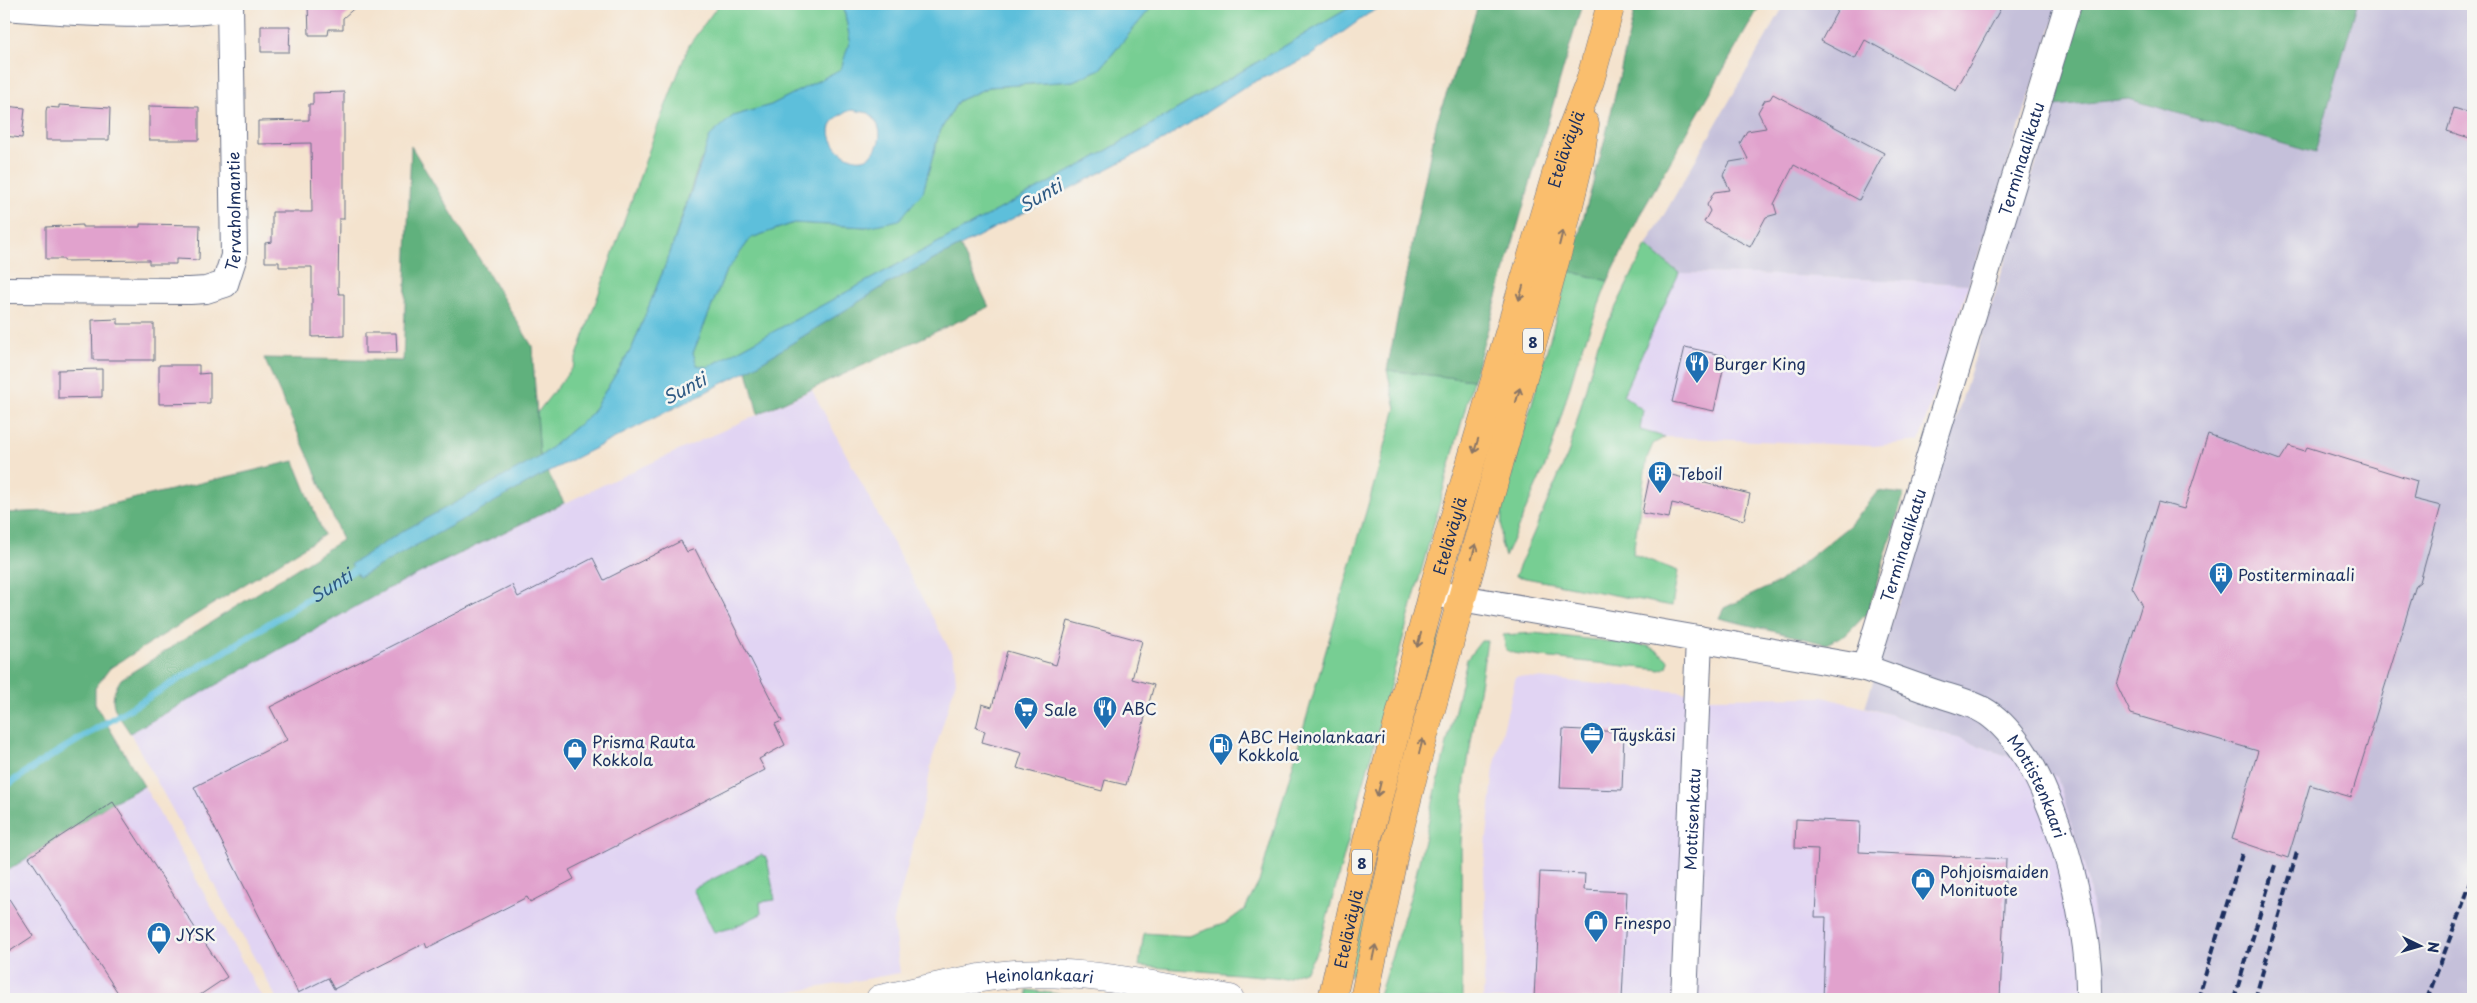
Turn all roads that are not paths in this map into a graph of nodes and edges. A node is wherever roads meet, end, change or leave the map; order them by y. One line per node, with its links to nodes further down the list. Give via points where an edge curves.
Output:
1 (1611, 4): 5 (highway, Eteläväylä / 8)
2 (2068, 4): 10 (street, Terminaalikatu)
3 (230, 6): 4 (street, via 195,13 145,15); 6 (street, Tervaholmantie, via 234,256 225,284 190,291)
4 (4, 7)
5 (1590, 81): 7 (highway, Eteläväylä / 8, one-way to 7, via 1562,154); 8 (highway, Eteläväylä / 8, one-way to 5, via 1559,246 1580,160)
6 (4, 290)
7 (1432, 593): 8 (street); 13 (highway, Eteläväylä / 8, one-way to 13, via 1368,837)
8 (1461, 598): 9 (street); 14 (highway, Eteläväylä / 8, one-way to 8, via 1396,844)
9 (1699, 639): 10 (street); 15 (street, Mottisenkatu)
10 (1865, 668): 16 (street, Mottistenkaari, via 1961,701 1991,715 2016,739 2045,793 2068,857 2081,911)
11 (880, 999): 12 (street, Heinolankaari, via 987,976 1017,974 1105,978)
12 (1230, 999)
13 (1332, 999)
14 (1364, 999)
15 (1684, 999)
16 (2089, 999)

